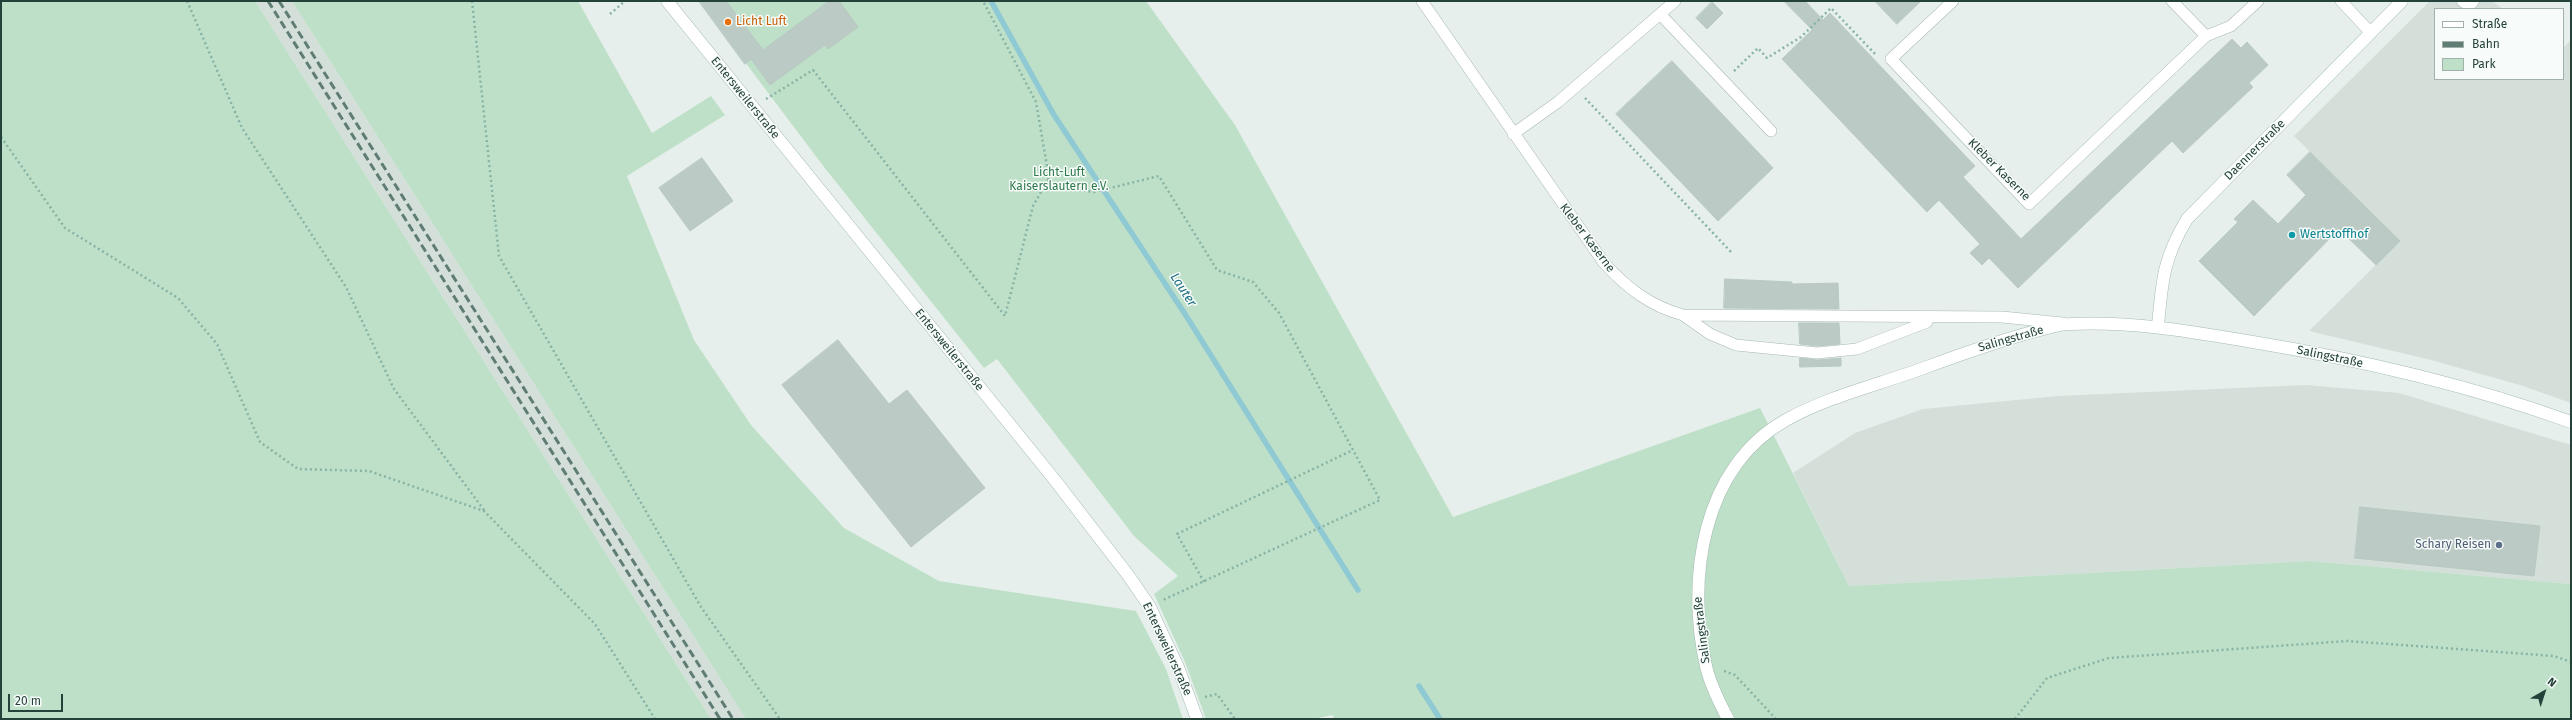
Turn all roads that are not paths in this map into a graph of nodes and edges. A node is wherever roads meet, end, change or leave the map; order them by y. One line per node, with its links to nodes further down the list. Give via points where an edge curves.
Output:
1 (667, 1): 19 (street, Entersweilerstraße, via 1054,479 1128,575 1150,607 1178,667)
2 (1422, 1): 13 (lane, Kleber Kaserne)
3 (1675, 1): 9 (lane)
4 (1952, 1): 11 (lane, Kleber Kaserne, via 1891,59 2030,204)
5 (2172, 1): 11 (lane)
6 (2258, 1): 11 (lane, Kleber Kaserne, via 2231,26)
7 (2340, 1): 10 (lane)
8 (2402, 1): 10 (street, Daennerstraße)
9 (1661, 15): 12 (lane); 13 (lane, via 1574,88)
10 (2371, 33): 17 (street, Daennerstraße, via 2187,219 2172,244 2162,275)
11 (2206, 36)
12 (1771, 132)
13 (1513, 134): 14 (lane, Kleber Kaserne, via 1588,241 1619,279 1653,305)
14 (1684, 315): 15 (lane); 15 (lane, via 1710,334 1736,345 1817,354 1857,348 1913,325)
15 (1941, 318): 16 (lane, via 2002,318)
16 (2067, 324): 17 (street, Salingstraße); 20 (street, Salingstraße, via 2016,336 1964,353 1822,405 1786,420 1754,444 1734,469 1711,512 1701,554 1698,582 1706,667)
17 (2158, 326): 18 (street, Salingstraße, via 2324,354 2470,389)
18 (2571, 422)
19 (1198, 719)
20 (1728, 719)

